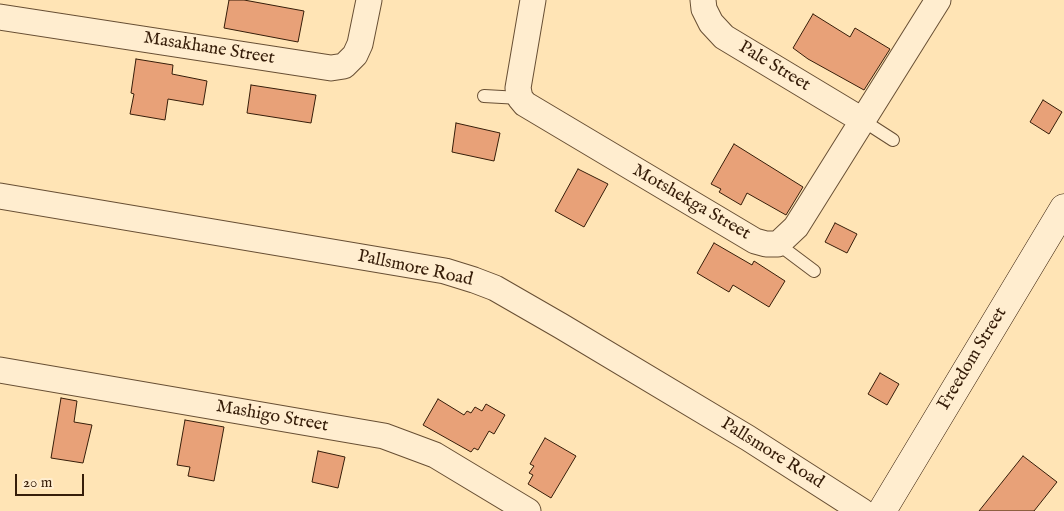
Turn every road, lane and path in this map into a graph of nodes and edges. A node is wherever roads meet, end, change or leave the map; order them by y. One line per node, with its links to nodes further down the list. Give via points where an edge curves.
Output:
1 (369, 0): 5 (street, Masakhane Street, via 355,55 344,66 331,68)
2 (533, 0): 7 (street, via 518,88)
3 (703, 0): 8 (street, Pale Street, via 711,23 724,36)
4 (938, 0): 8 (street)
5 (1, 20)
6 (484, 96): 7 (lane)
7 (520, 98): 12 (street, Motshekga Street, via 531,108 755,240)
8 (862, 120): 9 (lane); 12 (street, via 796,227)
9 (893, 140)
10 (0, 196): 16 (street, Pallsmore Road, via 445,271 474,280 495,288 569,331 748,438)
11 (1064, 208): 17 (street, Freedom Street)
12 (778, 244): 13 (lane)
13 (814, 271)
14 (0, 370): 15 (street, Mashigo Street, via 384,436 435,455)
15 (528, 511)
16 (862, 511)
17 (882, 511)

